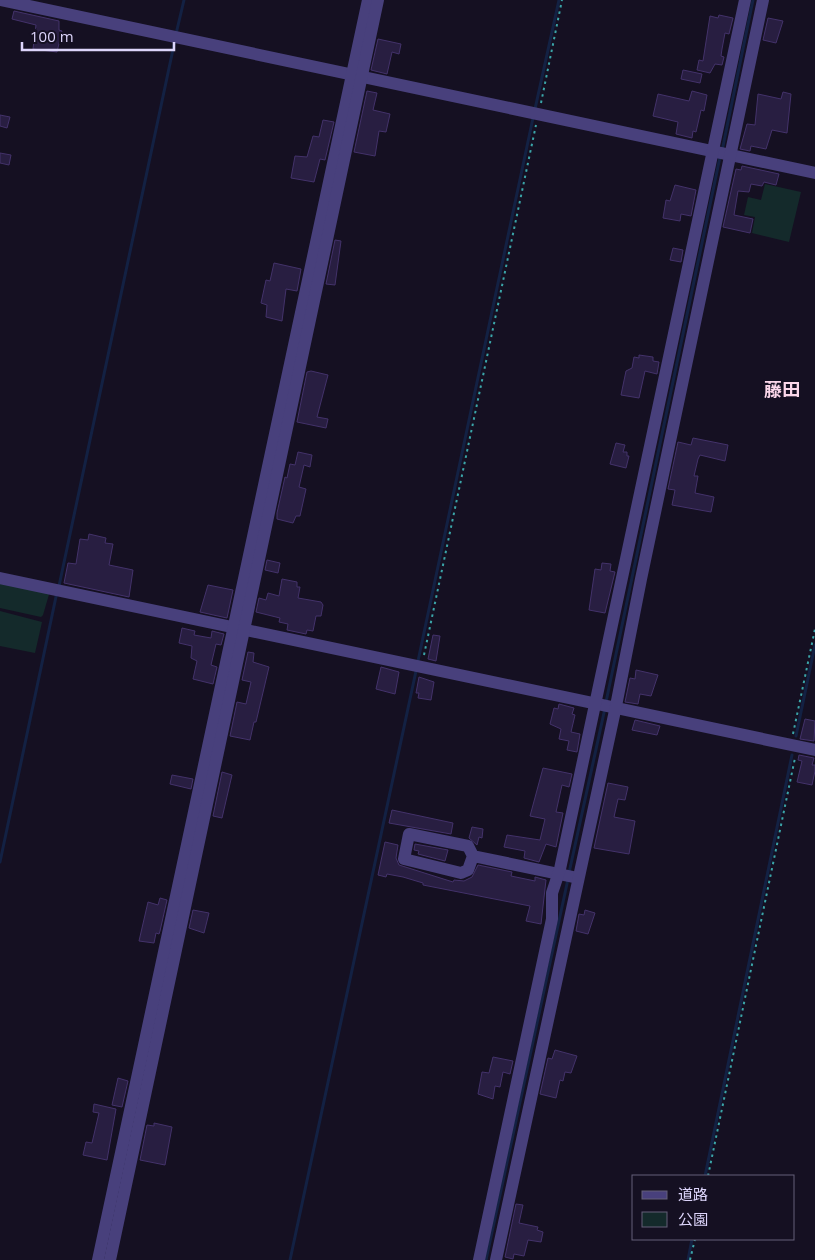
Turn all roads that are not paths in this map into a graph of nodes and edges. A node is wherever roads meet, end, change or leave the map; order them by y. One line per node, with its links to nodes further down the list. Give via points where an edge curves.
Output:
1 (1, 0): 6 (street)
2 (368, 0): 6 (street)
3 (378, 0): 6 (street)
4 (745, 0): 7 (street)
5 (763, 0): 7 (street)
6 (357, 76): 7 (street); 10 (street)
7 (722, 153): 8 (street); 11 (street); 11 (street)
8 (815, 173)
9 (0, 578): 10 (street)
10 (240, 627): 11 (street); 18 (street); 19 (street)
11 (606, 704): 12 (street); 13 (street); 13 (street)
12 (815, 750)
13 (579, 825): 14 (street); 14 (street)
14 (574, 852): 16 (street); 16 (street)
15 (473, 856): 15 (street, via 468,846 409,834 404,859 461,873 468,870); 16 (street)
16 (568, 876): 17 (street); 17 (street, via 552,893)
17 (561, 911): 20 (street, via 552,919); 21 (street)
18 (98, 1260)
19 (110, 1260)
20 (479, 1260)
21 (496, 1260)

